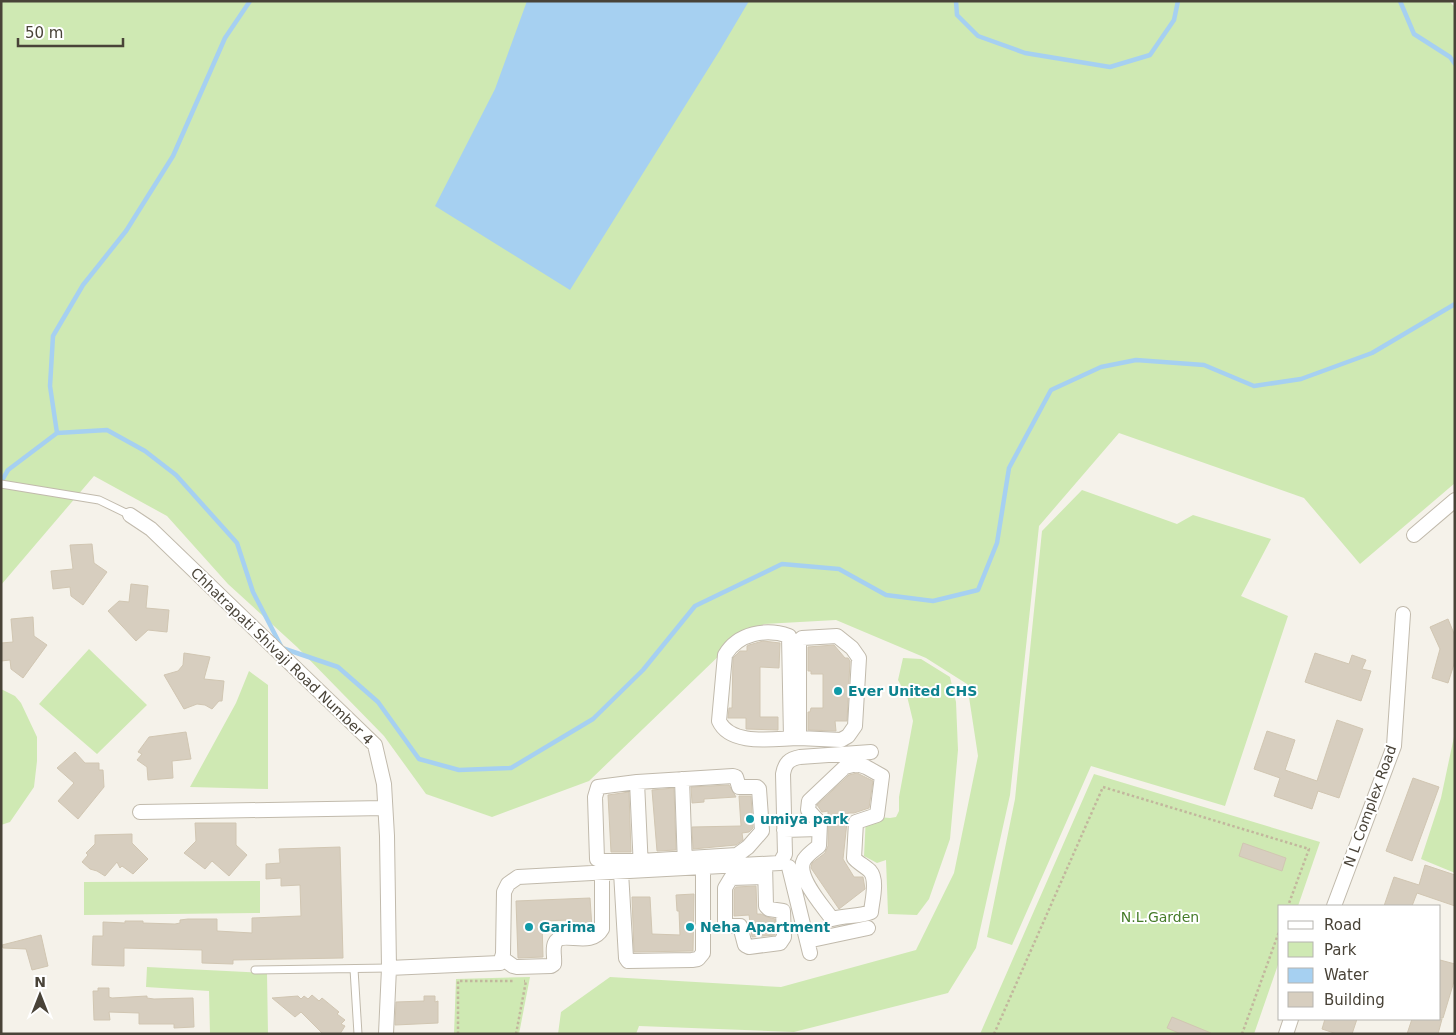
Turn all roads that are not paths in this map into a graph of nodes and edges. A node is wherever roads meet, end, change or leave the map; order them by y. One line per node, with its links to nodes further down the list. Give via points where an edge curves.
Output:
1 (4, 484): 3 (lane, via 100,500)
2 (1455, 500): 4 (street)
3 (130, 515): 11 (street, Chhatrapati Shivaji Road Number 4, via 151,529 375,745)
4 (1414, 535)
5 (1403, 614): 22 (street, N L Complex Road, via 1394,746)
6 (795, 738): 6 (street, via 799,641 802,638 837,636 859,658 855,726 841,740); 6 (street, via 789,636 766,632 747,636 725,655 721,727 744,739); 8 (street)
7 (871, 752): 8 (street)
8 (796, 757): 14 (street, via 784,765)
9 (682, 779): 10 (street); 15 (street); 15 (street, via 733,776 739,787 757,786 762,831 748,848 737,855)
10 (637, 782): 16 (street); 16 (street, via 598,787 597,859)
11 (386, 808): 12 (street); 25 (street, Chhatrapati Shivaji Road Number 4)
12 (140, 812)
13 (819, 829): 14 (street); 17 (street, via 819,846); 17 (street, via 820,823 808,810 809,801 845,767 857,764 882,776 877,815 856,822 854,858 874,878 871,912 863,916 846,915 832,919)
14 (784, 830): 17 (street, via 785,854)
15 (685, 863): 16 (street); 18 (street)
16 (641, 866): 20 (street)
17 (791, 867): 19 (street); 23 (street, via 809,947)
18 (703, 868): 19 (street); 20 (street, via 704,953 692,960 628,961)
19 (765, 871): 19 (street, via 766,906 783,911 784,937 780,943 749,947 745,945 740,926 725,923 725,888 731,878)
20 (621, 872): 21 (street)
21 (602, 873): 24 (street, via 518,877 508,884 504,892); 24 (street, via 602,929 598,936 557,941 551,966 517,967)
22 (1334, 905)
23 (868, 928)
24 (502, 958): 25 (street, via 500,963)
25 (389, 968): 26 (lane); 30 (street, Chhatrapati Shivaji Road Number 4)
26 (354, 969): 27 (lane); 29 (lane)
27 (256, 970)
28 (1291, 1020): 31 (street)
29 (358, 1034)
30 (386, 1034)
31 (1286, 1034)

